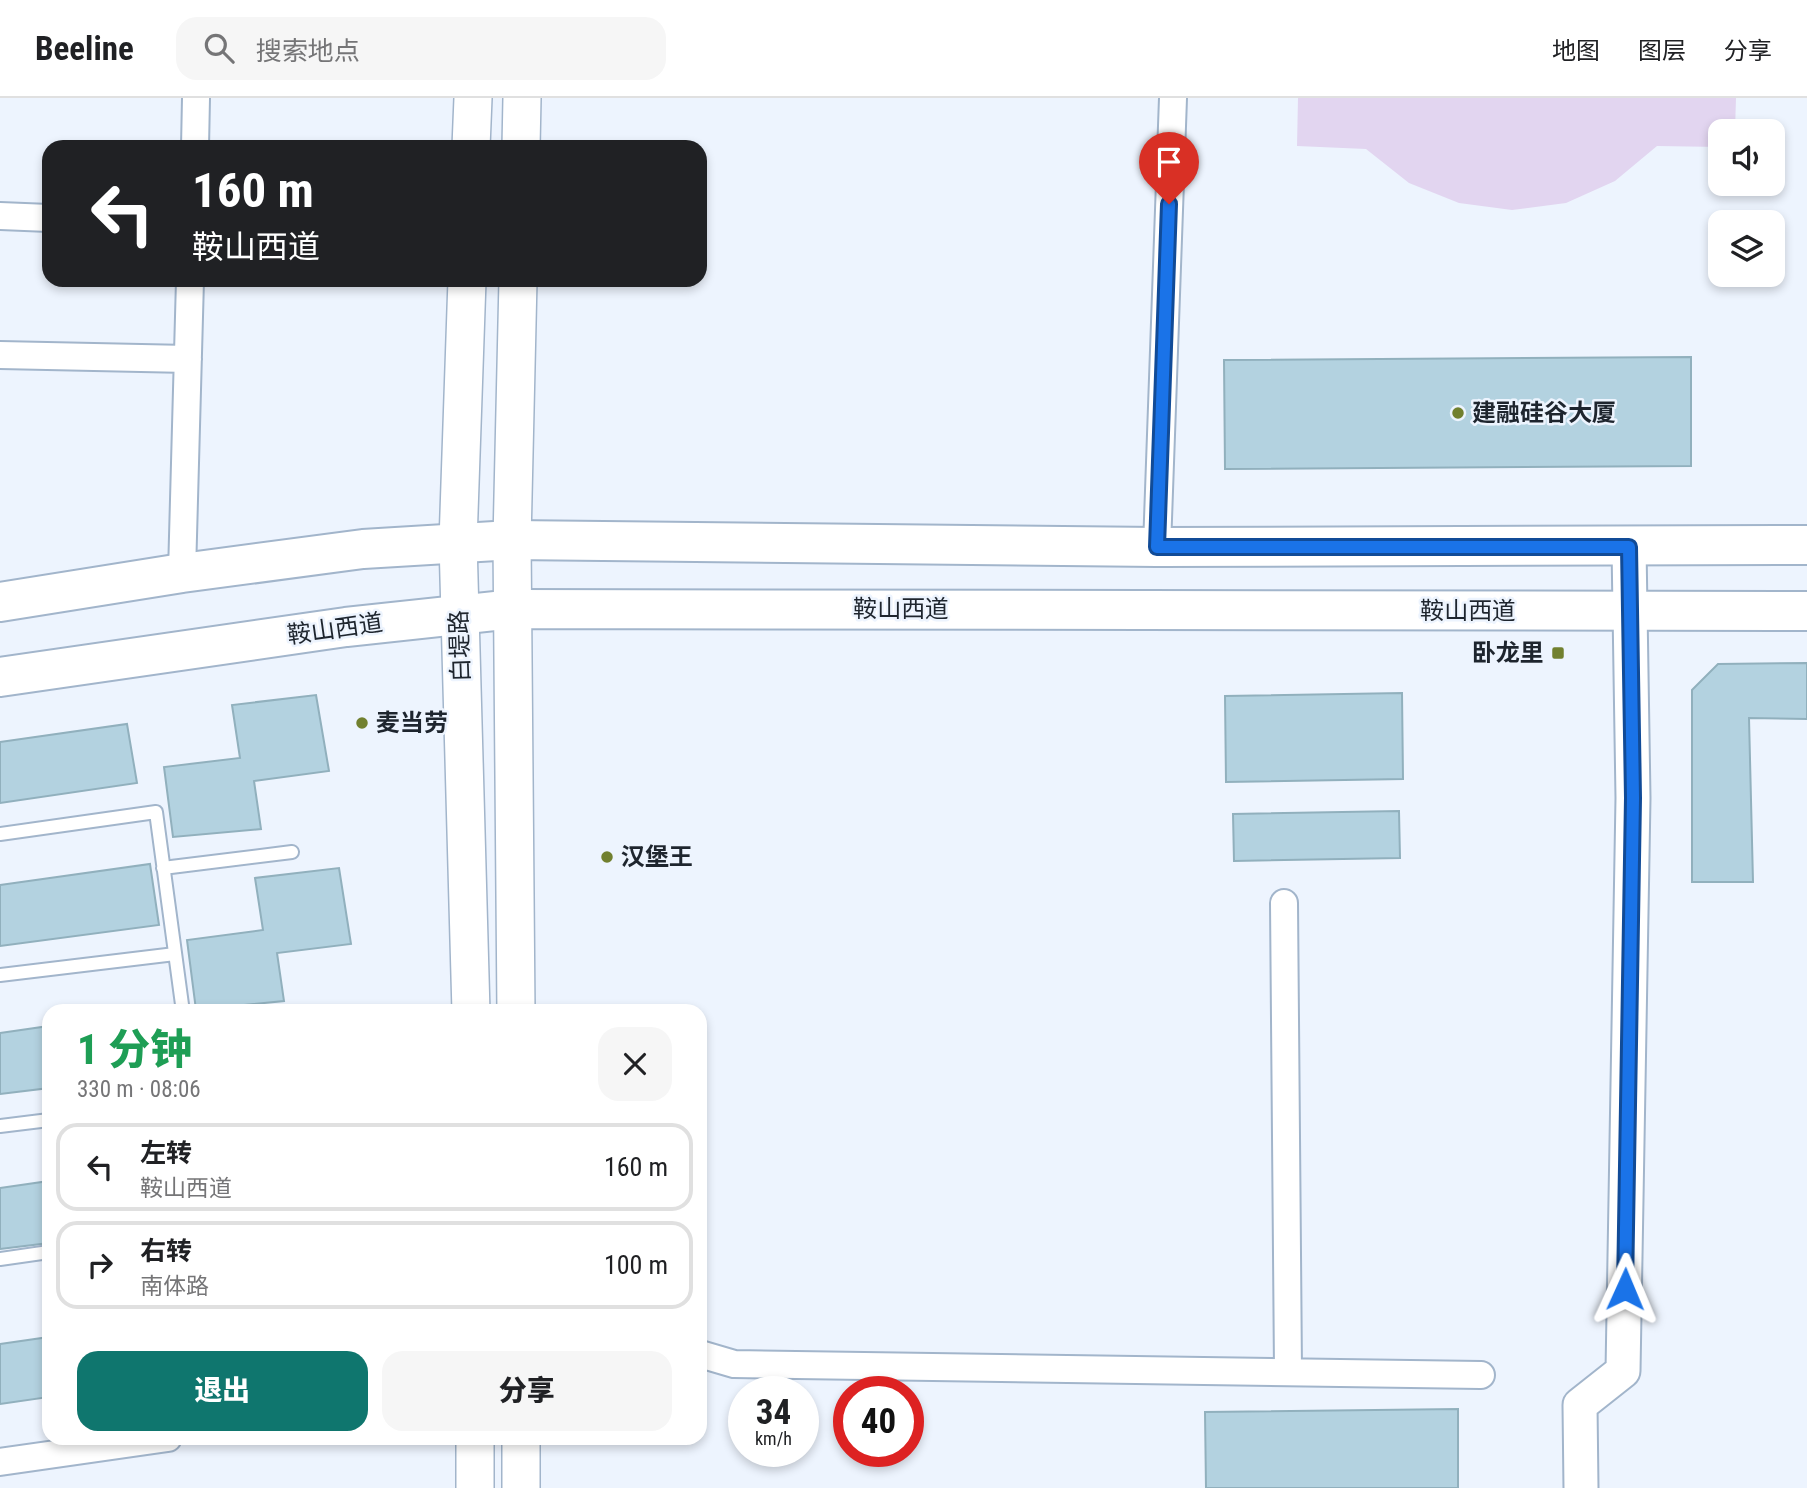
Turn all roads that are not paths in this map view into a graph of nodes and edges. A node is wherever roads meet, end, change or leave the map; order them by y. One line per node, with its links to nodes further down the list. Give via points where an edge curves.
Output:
1 (196, 98): 5 (street)
2 (473, 98): 6 (main road)
3 (522, 98): 7 (main road)
4 (1173, 98): 18 (street)
5 (195, 140)
6 (471, 140)
7 (521, 140)
8 (0, 216): 9 (street)
9 (42, 218)
10 (190, 287): 14 (street)
11 (467, 287): 16 (main road, 白堤路)
12 (518, 287): 15 (main road)
13 (0, 355): 14 (street)
14 (188, 359): 20 (street)
15 (512, 540): 16 (main road); 18 (main road); 22 (main road)
16 (458, 542): 20 (main road, via 363,549); 25 (main road, 白堤路)
17 (1807, 545): 19 (main road)
18 (1157, 547): 19 (main road)
19 (1629, 547): 23 (street)
20 (182, 573): 21 (main road)
21 (0, 601)
22 (514, 608): 23 (main road, 鞍山西道); 25 (main road, 鞍山西道); 35 (main road)
23 (1631, 611): 24 (main road, 鞍山西道); 49 (street, via 1633,798 1623,1371 1580,1405)
24 (1807, 611)
25 (459, 614): 26 (main road, 鞍山西道); 34 (main road, 白堤路)
26 (0, 677)
27 (0, 834): 29 (lane, via 156,812)
28 (292, 852): 29 (lane)
29 (163, 867): 31 (lane)
30 (1284, 903): 41 (street)
31 (175, 954): 32 (lane); 33 (lane)
32 (0, 975)
33 (182, 1004)
34 (471, 1004)
35 (516, 1004)
36 (42, 1121): 37 (lane)
37 (0, 1126)
38 (42, 1253): 39 (lane)
39 (0, 1259)
40 (707, 1356): 41 (street, via 734,1364)
41 (1288, 1370): 42 (street)
42 (1481, 1375)
43 (119, 1445): 46 (street)
44 (475, 1445): 47 (main road)
45 (521, 1445): 48 (main road)
46 (0, 1462)
47 (475, 1488)
48 (521, 1488)
49 (1581, 1488)

